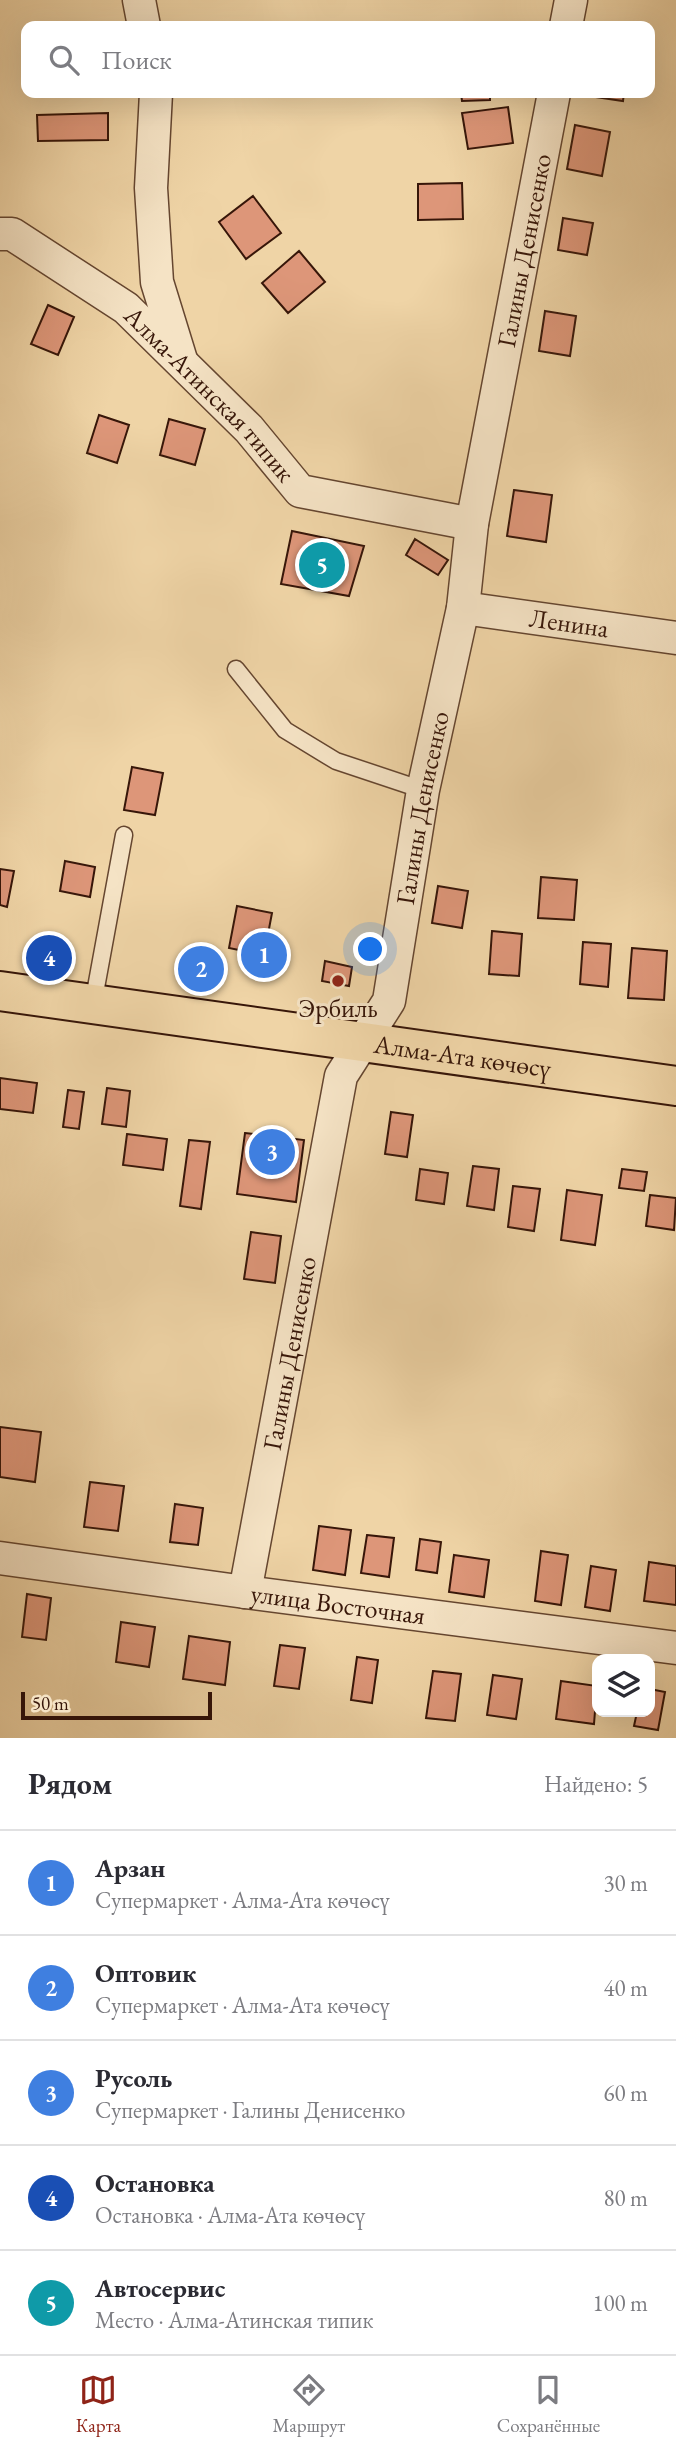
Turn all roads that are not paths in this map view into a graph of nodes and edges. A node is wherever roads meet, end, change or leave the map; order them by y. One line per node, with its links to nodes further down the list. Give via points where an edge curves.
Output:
1 (139, 0): 3 (street)
2 (571, 0): 4 (street)
3 (143, 21)
4 (567, 21)
5 (156, 98): 8 (street, via 151,188 157,282)
6 (553, 98): 9 (street, Галины Денисенко)
7 (0, 234): 8 (street, Алма-Атинская типик, via 12,234 126,308)
8 (182, 363): 9 (street, Алма-Атинская типик, via 249,429 300,491)
9 (472, 524): 10 (street, Галины Денисенко)
10 (463, 607): 11 (street, Ленина); 13 (street, Галины Денисенко)
11 (676, 638)
12 (236, 669): 13 (lane, via 285,730 336,761)
13 (423, 790): 17 (street, Галины Денисенко, via 389,1001)
14 (124, 835): 16 (lane)
15 (0, 991): 16 (highway, Алма-Ата көчөсү)
16 (93, 1004): 17 (highway, Алма-Ата көчөсү)
17 (362, 1042): 18 (highway, Алма-Ата көчөсү); 20 (street, Галины Денисенко, via 341,1076)
18 (676, 1086)
19 (0, 1558): 20 (street, улица Восточная)
20 (245, 1592): 21 (street, улица Восточная)
21 (676, 1648)

